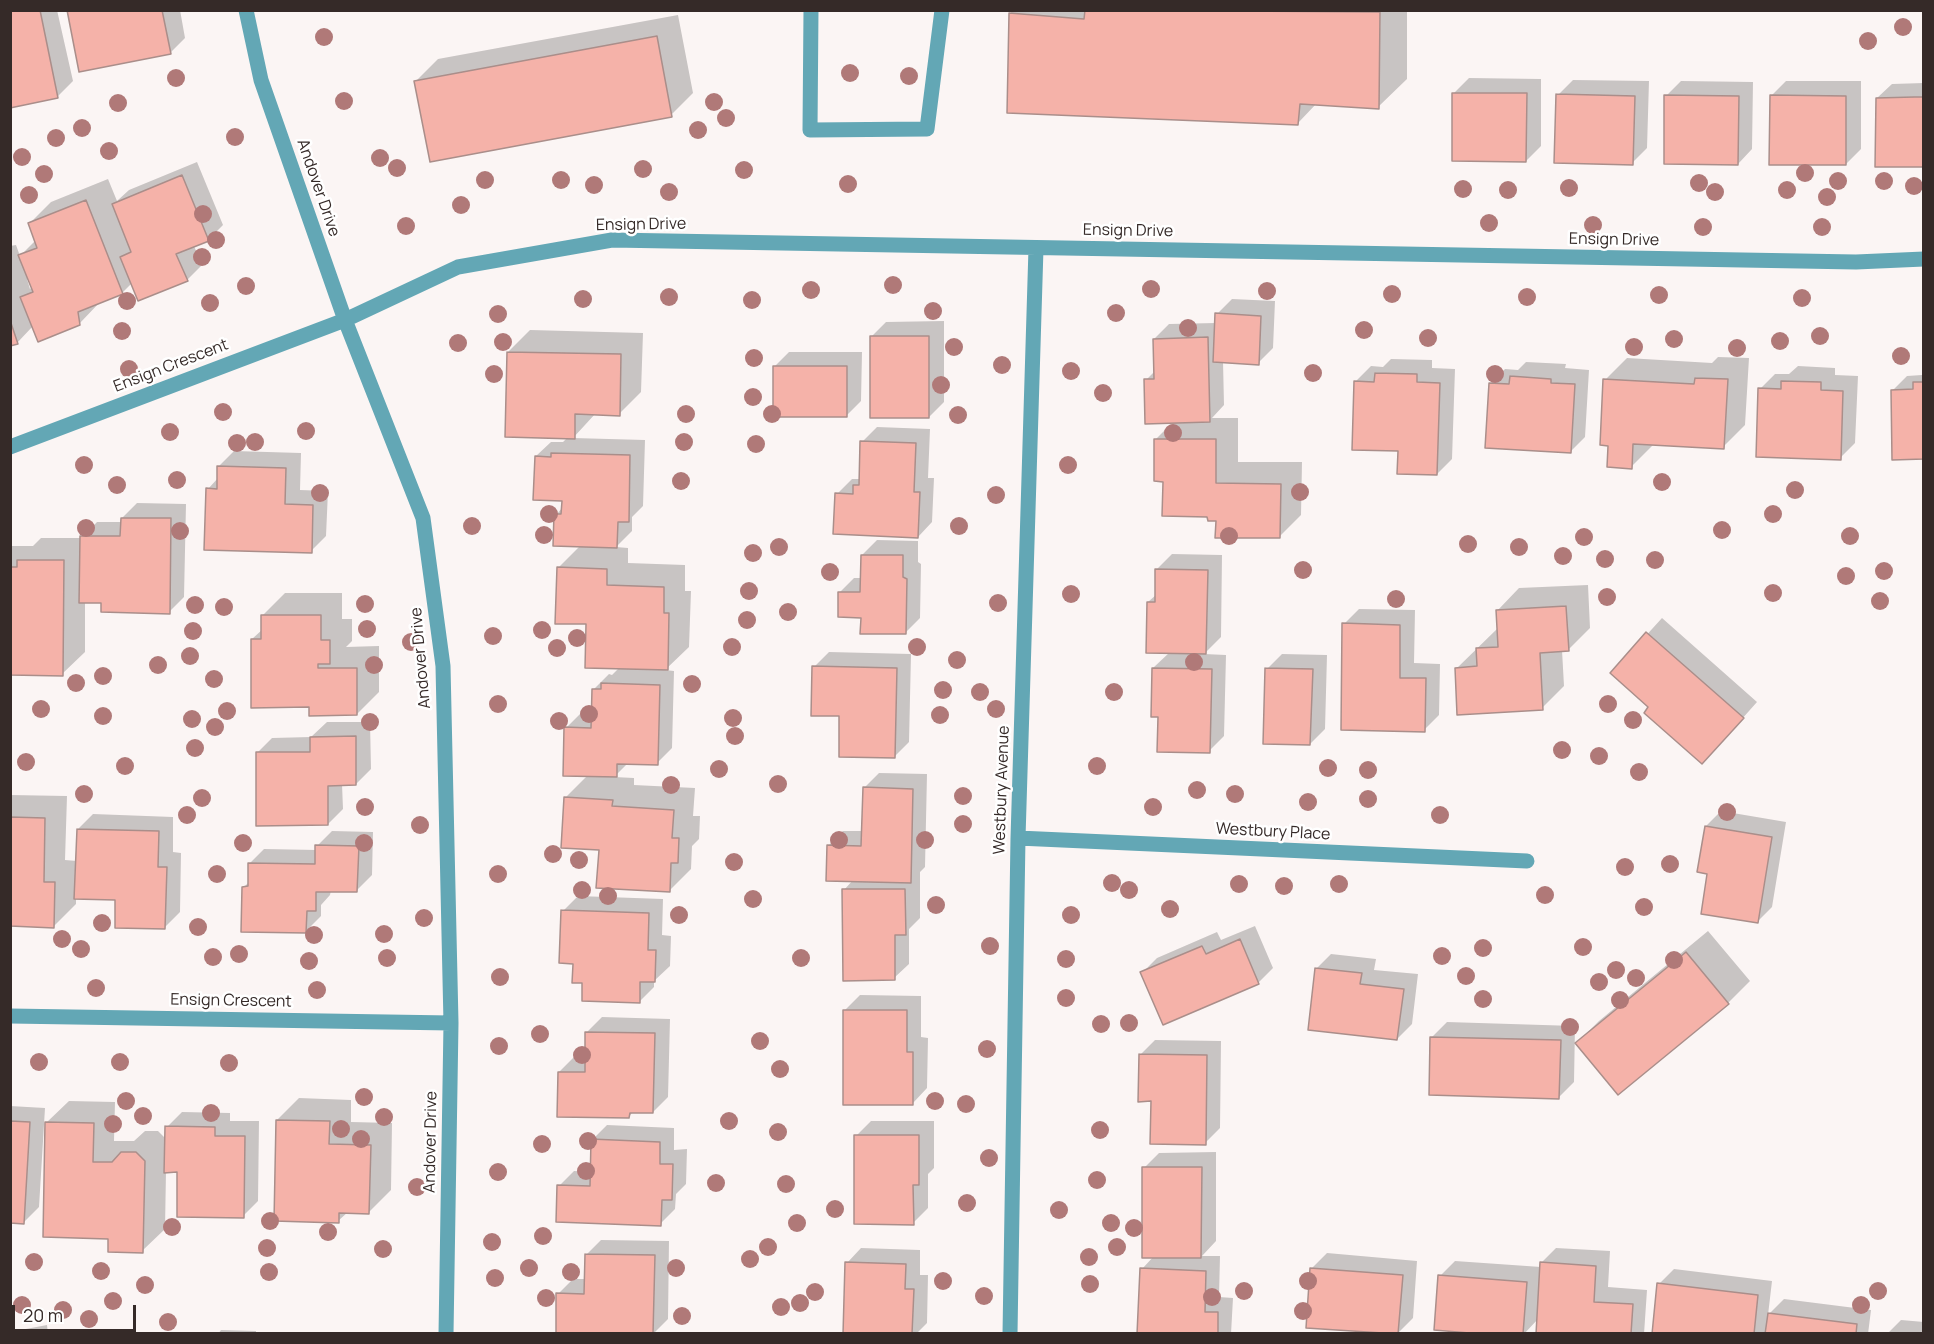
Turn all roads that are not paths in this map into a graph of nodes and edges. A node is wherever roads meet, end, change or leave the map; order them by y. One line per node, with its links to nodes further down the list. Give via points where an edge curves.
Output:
1 (246, 10): 6 (street, Andover Drive, via 261,80)
2 (811, 10): 3 (street, via 810,130 927,129)
3 (942, 10)
4 (1036, 248): 5 (street, Ensign Drive, via 1856,262); 6 (street, Ensign Drive, via 612,240 458,267); 8 (street, Westbury Avenue)
5 (1923, 259)
6 (345, 320): 7 (street, Ensign Crescent); 11 (street, Andover Drive, via 423,518 443,666)
7 (10, 447)
8 (1018, 838): 9 (street, Westbury Place); 13 (street, Westbury Avenue)
9 (1527, 861)
10 (10, 1016): 11 (street, Ensign Crescent)
11 (451, 1023): 12 (street, Andover Drive)
12 (446, 1334)
13 (1010, 1334)

